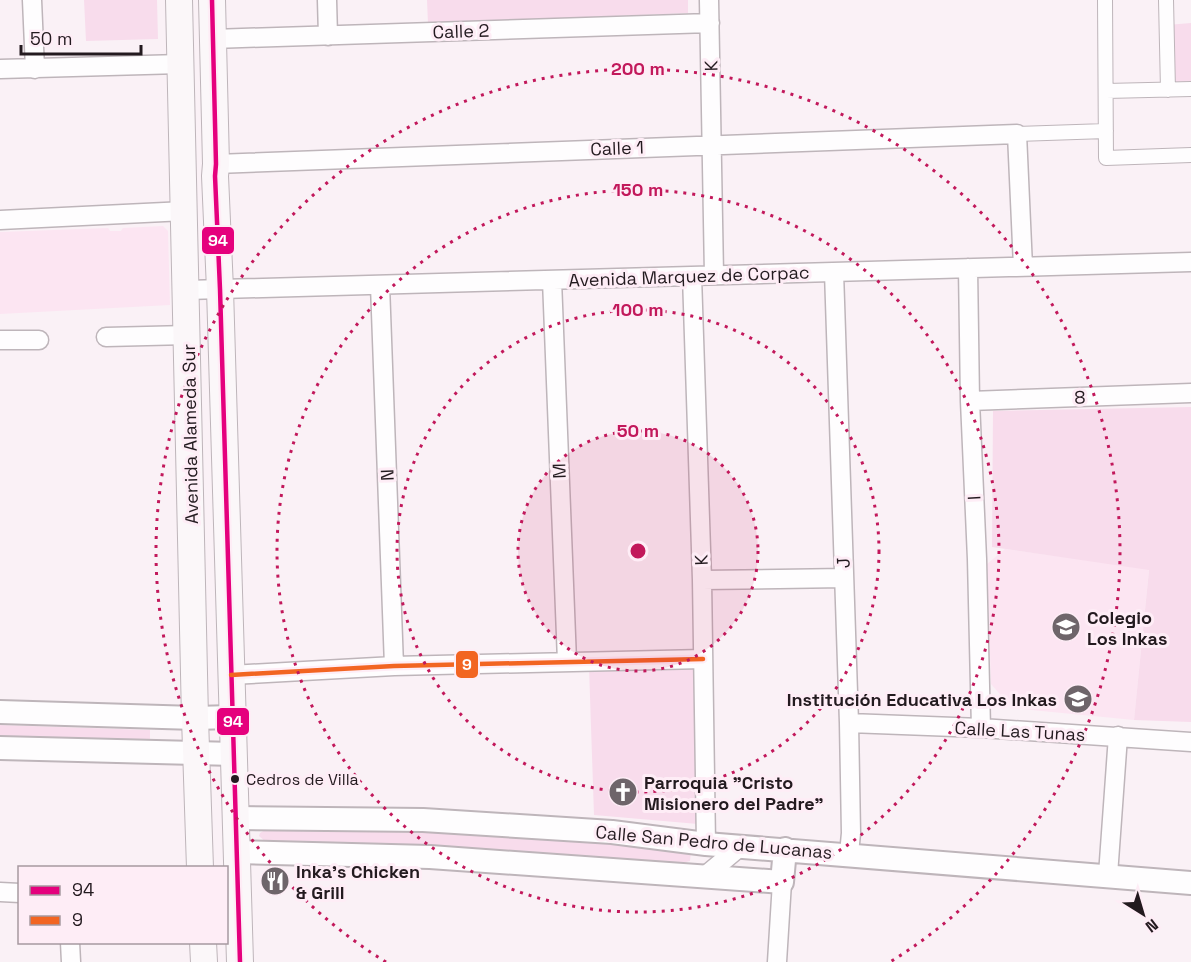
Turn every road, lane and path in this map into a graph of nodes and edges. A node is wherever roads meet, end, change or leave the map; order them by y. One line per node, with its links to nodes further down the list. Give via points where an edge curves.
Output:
1 (32, 0): 13 (street)
2 (179, 0): 11 (main road, Avenida Alameda Sur)
3 (212, 0): 10 (main road, Avenida Alameda Sur)
4 (327, 0): 9 (street)
5 (709, 0): 8 (street, K)
6 (1105, 0): 16 (street)
7 (1166, 0): 15 (street)
8 (710, 23): 9 (street, Calle 2); 19 (street, K)
9 (328, 36): 10 (street, Calle 2)
10 (213, 39): 21 (main road, Avenida Alameda Sur)
11 (181, 63): 13 (street); 22 (main road, Avenida Alameda Sur)
12 (0, 69): 13 (street)
13 (35, 69)
14 (1191, 89): 15 (street)
15 (1168, 90): 16 (street)
16 (1106, 92): 17 (street)
17 (1106, 130): 18 (street); 20 (street, via 1106,158)
18 (1017, 134): 19 (street, Calle 1); 25 (street)
19 (712, 144): 21 (street, Calle 1); 28 (street, K)
20 (1191, 155)
21 (216, 164): 32 (main road, Avenida Alameda Sur)
22 (185, 211): 23 (street); 33 (main road, Avenida Alameda Sur)
23 (0, 220)
24 (1191, 262): 25 (street, Avenida Marquez de Corpac)
25 (1023, 267): 26 (street, Avenida Marquez de Corpac)
26 (968, 268): 27 (street, Avenida Marquez de Corpac); 39 (street, I)
27 (834, 272): 28 (street, Avenida Marquez de Corpac); 40 (street, J)
28 (714, 275): 29 (street, Avenida Marquez de Corpac)
29 (692, 276): 30 (street, Avenida Marquez de Corpac); 41 (street, K)
30 (552, 280): 31 (street, Avenida Marquez de Corpac); 43 (street, M)
31 (380, 285): 32 (street, Avenida Marquez de Corpac); 44 (street, N)
32 (220, 289): 33 (street, Avenida Marquez de Corpac); 45 (main road, Avenida Alameda Sur)
33 (187, 290): 34 (main road, Avenida Alameda Sur)
34 (188, 335): 35 (street); 48 (main road, Avenida Alameda Sur)
35 (106, 337)
36 (0, 339): 37 (street)
37 (39, 340)
38 (1191, 393): 39 (street, 8)
39 (970, 401): 50 (street, I)
40 (844, 578): 41 (street); 49 (street, J)
41 (702, 580): 42 (street, K)
42 (703, 659): 43 (street); 57 (street, K)
43 (567, 661): 44 (street)
44 (394, 666): 45 (street)
45 (231, 675): 47 (main road, Avenida Alameda Sur)
46 (0, 712): 48 (street)
47 (232, 717): 48 (street); 55 (main road, Avenida Alameda Sur)
48 (195, 718): 54 (main road, Avenida Alameda Sur)
49 (849, 723): 50 (street, Calle Las Tunas); 61 (street, J)
50 (981, 728): 51 (street, Calle Las Tunas)
51 (1118, 736): 52 (street, Calle Las Tunas); 63 (street)
52 (1191, 742)
53 (0, 748): 54 (street)
54 (196, 753): 55 (street); 62 (main road, Avenida Alameda Sur)
55 (234, 754): 56 (main road, Avenida Alameda Sur)
56 (236, 818): 57 (street, Calle San Pedro de Lucanas, via 423,820 612,832); 60 (main road, Avenida Alameda Sur)
57 (706, 844): 58 (street, Calle San Pedro de Lucanas)
58 (741, 846): 59 (street, Calle San Pedro de Lucanas); 64 (street)
59 (785, 849): 61 (street, Calle San Pedro de Lucanas); 65 (street)
60 (237, 852): 64 (street, Calle San Pedro de Lucanas, via 430,858); 73 (main road, Avenida Alameda Sur)
61 (849, 854): 63 (street, Calle San Pedro de Lucanas)
62 (200, 866)
63 (1108, 875): 66 (street, Calle San Pedro de Lucanas)
64 (705, 876): 65 (street, Calle San Pedro de Lucanas)
65 (782, 882): 74 (street)
66 (1191, 883)
67 (0, 892): 68 (street)
68 (18, 893)
69 (70, 944): 71 (street)
70 (203, 944): 72 (main road)
71 (71, 962)
72 (204, 962)
73 (240, 962)
74 (777, 962)

